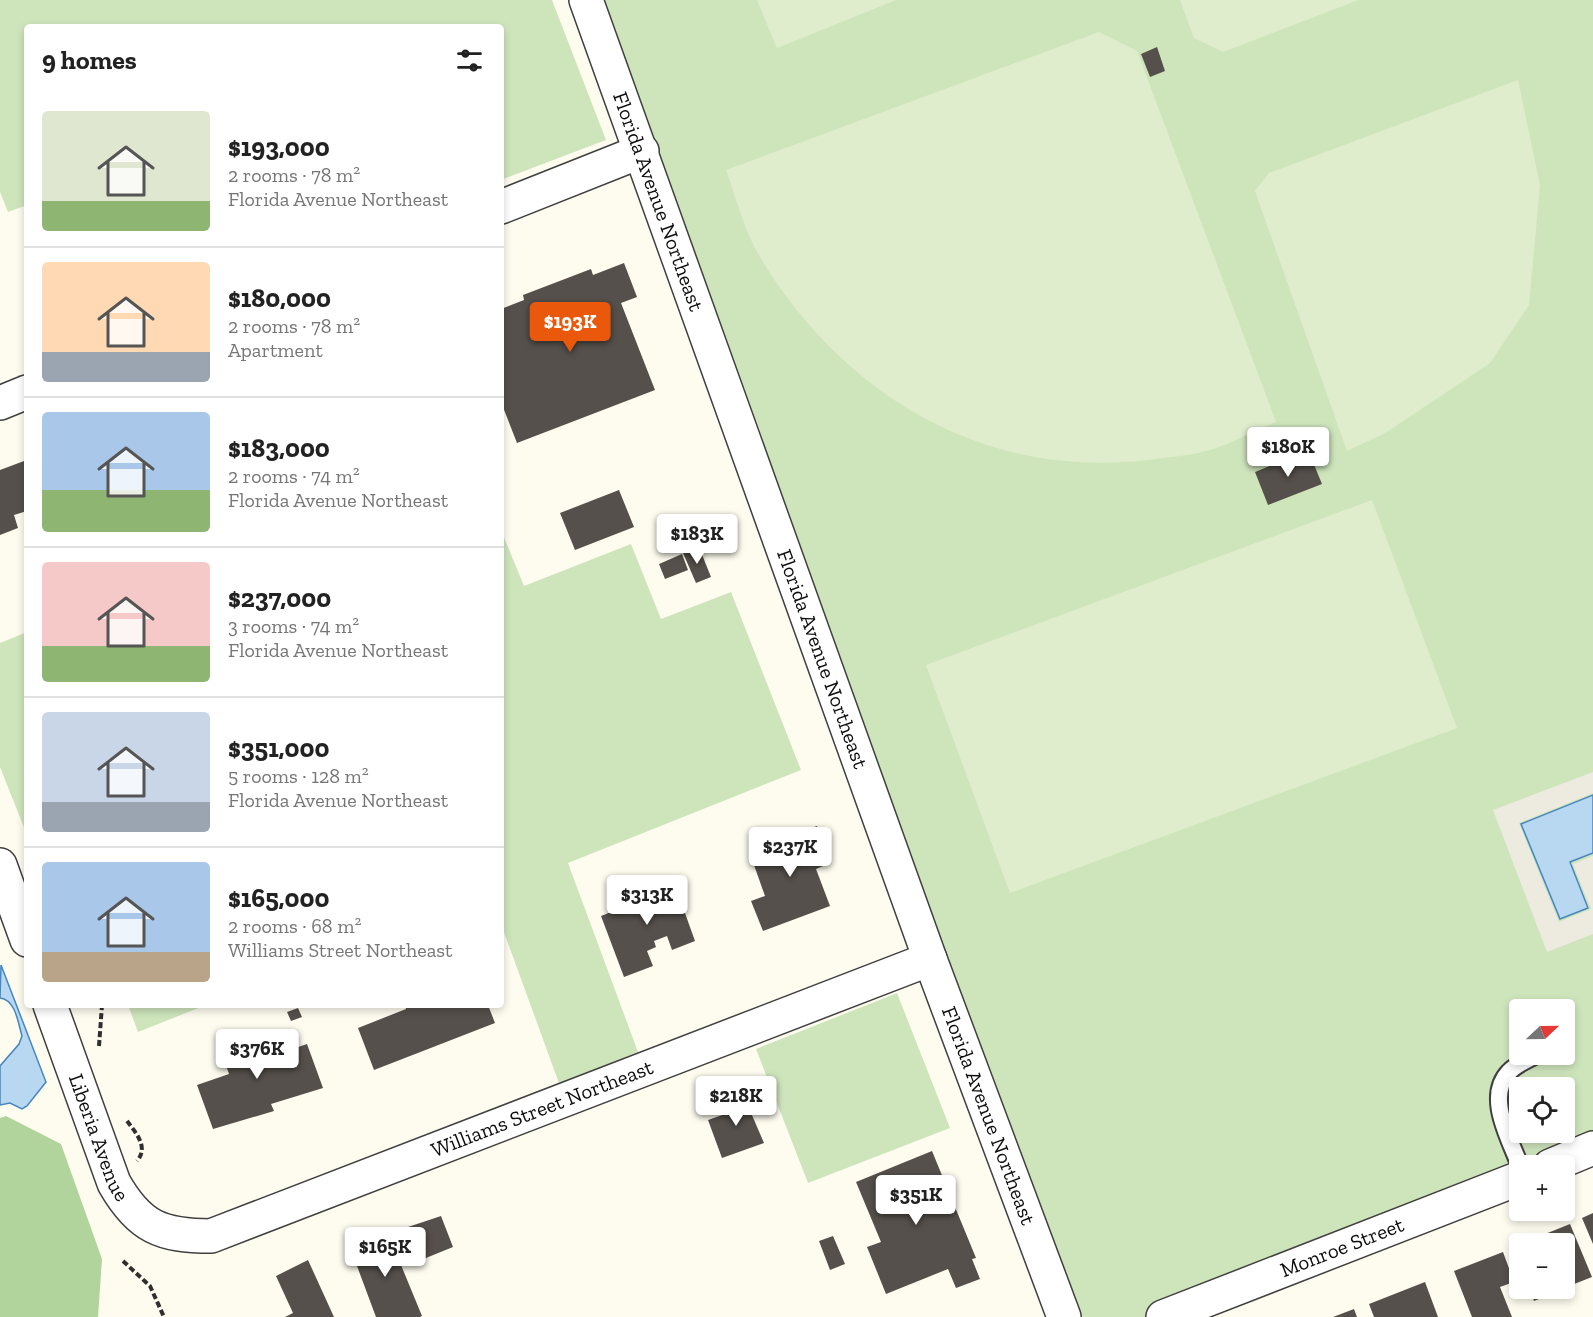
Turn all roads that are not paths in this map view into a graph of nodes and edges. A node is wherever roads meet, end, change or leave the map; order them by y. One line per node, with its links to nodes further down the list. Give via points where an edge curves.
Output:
1 (586, 0): 2 (street, Florida Avenue Northeast)
2 (642, 151): 3 (street); 8 (street, Florida Avenue Northeast)
3 (504, 206)
4 (24, 393): 5 (street)
5 (0, 403)
6 (0, 865): 7 (street)
7 (24, 932)
8 (930, 959): 15 (street, Williams Street Northeast, via 211,1236); 16 (street, Florida Avenue Northeast)
9 (51, 1008): 15 (street, Liberia Avenue, via 114,1183 128,1207 146,1223)
10 (1520, 1065): 12 (lane, via 1509,1072 1499,1088 1499,1107)
11 (1593, 1148): 13 (street)
12 (1516, 1155)
13 (1575, 1156)
14 (1509, 1182): 17 (street, Monroe Street)
15 (186, 1236)
16 (1064, 1317)
17 (1163, 1317)

